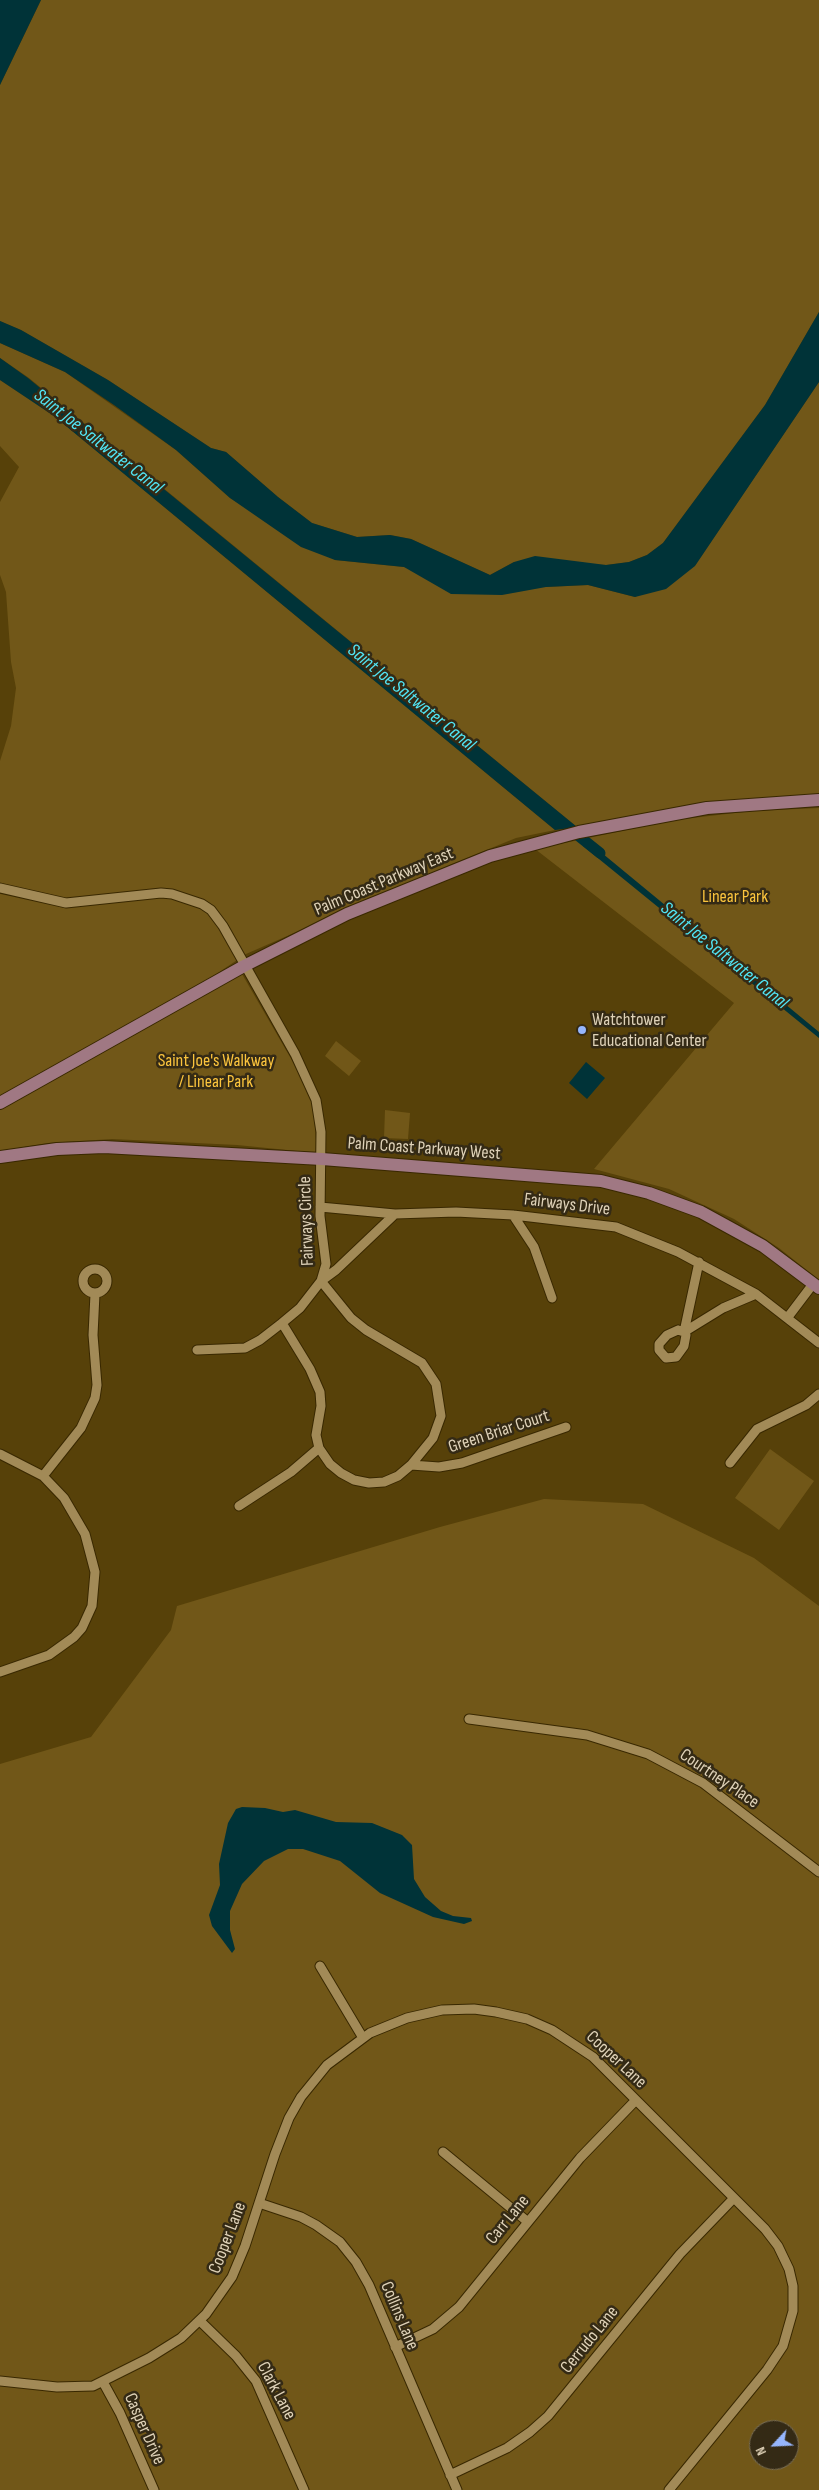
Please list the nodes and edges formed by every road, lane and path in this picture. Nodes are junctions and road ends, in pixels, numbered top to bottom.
1 (819, 800) edge
2 (0, 888) edge
3 (244, 966) junction
4 (0, 1103) edge
5 (0, 1157) edge
6 (322, 1159) junction
7 (320, 1207) junction
8 (395, 1214) junction
9 (513, 1215) junction
10 (699, 1262) junction
11 (321, 1281) junction
12 (816, 1286) edge
13 (95, 1294) dead end
14 (756, 1294) junction
15 (552, 1298) dead end
16 (788, 1317) junction
17 (282, 1324) junction
18 (819, 1342) edge
19 (197, 1350) dead end
20 (819, 1394) edge
21 (566, 1427) dead end
22 (319, 1448) junction
23 (0, 1454) edge
24 (730, 1463) dead end
25 (411, 1465) junction
26 (43, 1476) junction
27 (239, 1506) dead end
28 (0, 1672) edge
29 (469, 1719) dead end
30 (819, 1872) edge
31 (320, 1966) dead end
32 (363, 2038) junction
33 (636, 2100) junction
34 (443, 2152) dead end
35 (734, 2198) junction
36 (258, 2203) junction
37 (528, 2222) junction
38 (200, 2321) junction
39 (395, 2347) junction
40 (0, 2381) edge
41 (103, 2382) junction
42 (450, 2475) junction
43 (154, 2490) edge
44 (304, 2490) edge
45 (456, 2490) edge
46 (669, 2490) edge

1 - 3 main road, Palm Coast Parkway East
2 - 3 street, Fairways Circle
3 - 4 main road, Palm Coast Parkway East
3 - 6 street, Fairways Circle
5 - 6 main road, Palm Coast Parkway West
6 - 7 street, Fairways Circle
6 - 12 main road, Palm Coast Parkway West
7 - 8 street, Fairways Drive
7 - 11 street, Fairways Circle
8 - 9 street, Fairways Drive
8 - 11 street, Fairways Circle
9 - 10 street, Fairways Drive
9 - 15 street
10 - 14 street, Fairways Drive
10 - 14 street
11 - 17 street, Fairways Circle
11 - 25 street, Fairways Circle
12 - 16 street
13 - 26 street
14 - 16 street, Fairways Drive
16 - 18 street, Fairways Drive
17 - 19 street, Fairways Circle
17 - 22 street
20 - 24 street
21 - 25 street, Green Briar Court
22 - 25 street, Fairways Circle
22 - 27 street
23 - 26 street
26 - 28 street
29 - 30 street, Courtney Place
31 - 32 street
32 - 33 street, Cooper Lane
32 - 36 street, Cooper Lane
33 - 35 street, Cooper Lane
33 - 37 street, Carr Lane
34 - 37 street
35 - 42 street, Cerrudo Lane
35 - 46 street, Cooper Lane
36 - 38 street, Cooper Lane
36 - 39 street, Collins Lane
37 - 39 street, Carr Lane
38 - 41 street, Cooper Lane
38 - 44 street, Clark Lane
39 - 42 street, Collins Lane
40 - 41 street, Cooper Lane
41 - 43 street, Casper Drive
42 - 45 street, Collins Lane

